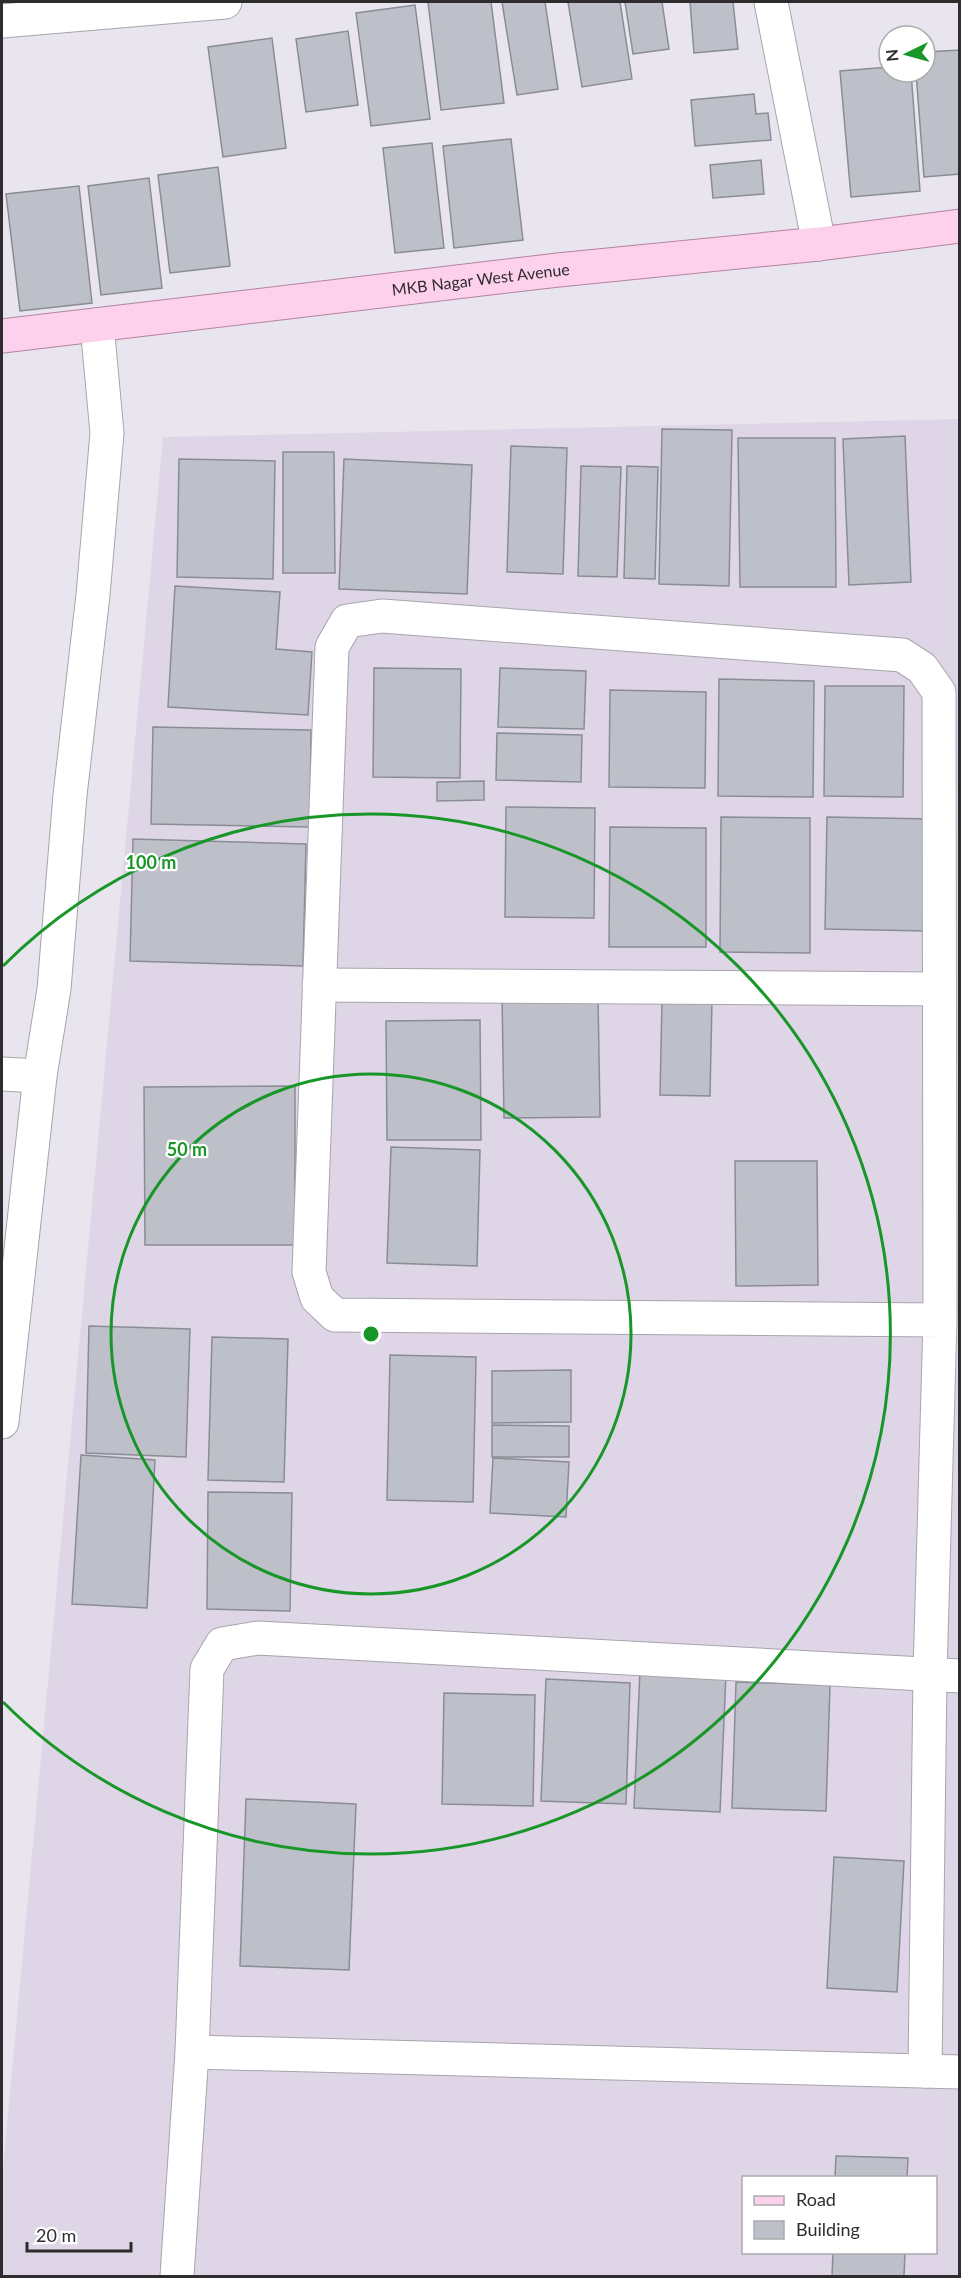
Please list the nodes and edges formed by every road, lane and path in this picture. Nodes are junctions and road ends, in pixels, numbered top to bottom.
1 (225, 2) edge
2 (771, 2) edge
3 (2, 21) edge
4 (960, 226) edge
5 (819, 244) junction
6 (97, 325) junction
7 (2, 336) edge
8 (319, 985) junction
9 (939, 989) junction
10 (2, 1074) edge
11 (40, 1076) junction
12 (940, 1320) junction
13 (2, 1422) edge
14 (945, 1675) edge
15 (192, 2052) junction
16 (924, 2071) junction
17 (960, 2072) edge
18 (177, 2277) edge

1 - 3 street
2 - 5 street
4 - 5 main road, MKB Nagar West Avenue
5 - 6 main road, MKB Nagar West Avenue
6 - 7 main road, MKB Nagar West Avenue
6 - 11 street
8 - 9 street
8 - 9 street
8 - 12 street
9 - 12 street
10 - 11 street
11 - 13 street
12 - 14 street
14 - 15 street
14 - 16 street
15 - 16 street
15 - 18 street
16 - 17 street

